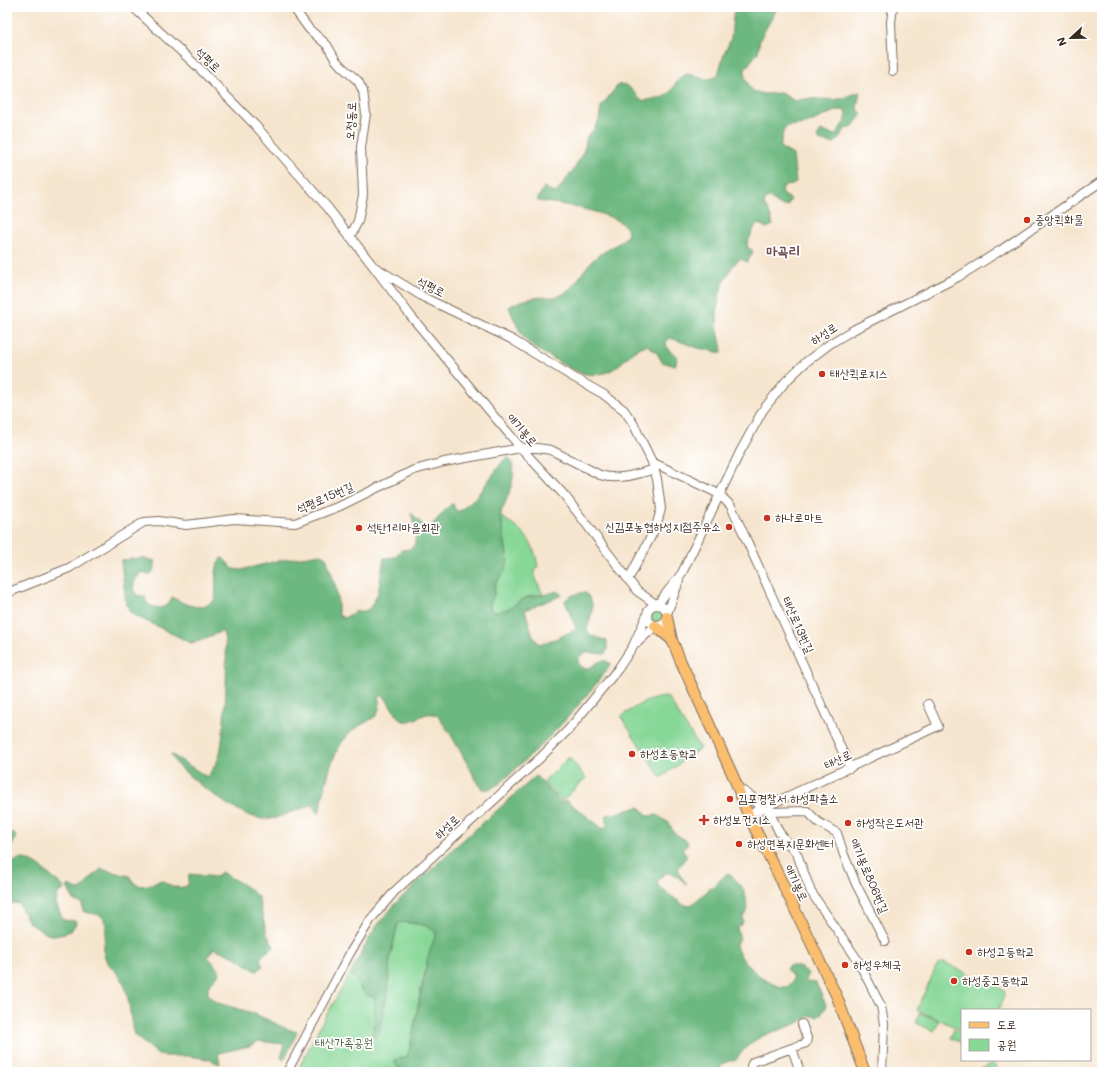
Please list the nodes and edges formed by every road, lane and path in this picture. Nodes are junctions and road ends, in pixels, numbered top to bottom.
1 (133, 7) edge
2 (293, 7) edge
3 (893, 7) edge
4 (893, 71) dead end
5 (1102, 181) edge
6 (350, 237) junction
7 (373, 266) junction
8 (521, 448) junction
9 (653, 466) junction
10 (719, 494) junction
11 (682, 573) junction
12 (628, 580) junction
13 (637, 591) junction
14 (7, 593) edge
15 (657, 605) junction
16 (646, 615) junction
17 (667, 616) junction
18 (655, 626) junction
19 (672, 640) junction
20 (633, 646) junction
21 (928, 704) dead end
22 (850, 768) junction
23 (738, 788) junction
24 (766, 809) junction
25 (807, 811) joint
26 (748, 815) junction
27 (885, 941) dead end
28 (802, 1024) dead end
29 (792, 1048) junction
30 (287, 1072) edge
31 (753, 1072) edge
32 (800, 1072) edge
33 (865, 1072) edge
34 (882, 1072) edge

1 - 6 street, 석평로
2 - 6 street, 오정동로
3 - 4 street
5 - 10 street, 하성로
6 - 7 street, 석평로
7 - 8 street, 애기봉로
7 - 9 street, 석평로
8 - 9 street, 석평로15번길
8 - 12 street, 애기봉로
8 - 14 street, 석평로15번길
9 - 10 street, 태산로13번길
9 - 12 street, 석평로
10 - 11 street, 하성로
10 - 22 street, 태산로13번길
11 - 15 street, 하성로
11 - 17 street
12 - 13 street, 애기봉로
13 - 15 street, 애기봉로
13 - 16 street
15 - 16 street
15 - 17 street
16 - 18 street
16 - 20 street, 하성로
17 - 18 street
17 - 19 main road, 애기봉로
18 - 19 main road
18 - 20 street
19 - 23 main road, 애기봉로
20 - 30 street, 하성로
21 - 22 street, 태산로
22 - 24 street, 태산로
23 - 24 street
23 - 26 main road, 애기봉로
24 - 25 street, 태산로
24 - 26 street, 태산로
24 - 34 street
25 - 27 street, 애기봉로806번길
26 - 33 main road, 애기봉로
28 - 29 street
29 - 31 street
29 - 32 street

